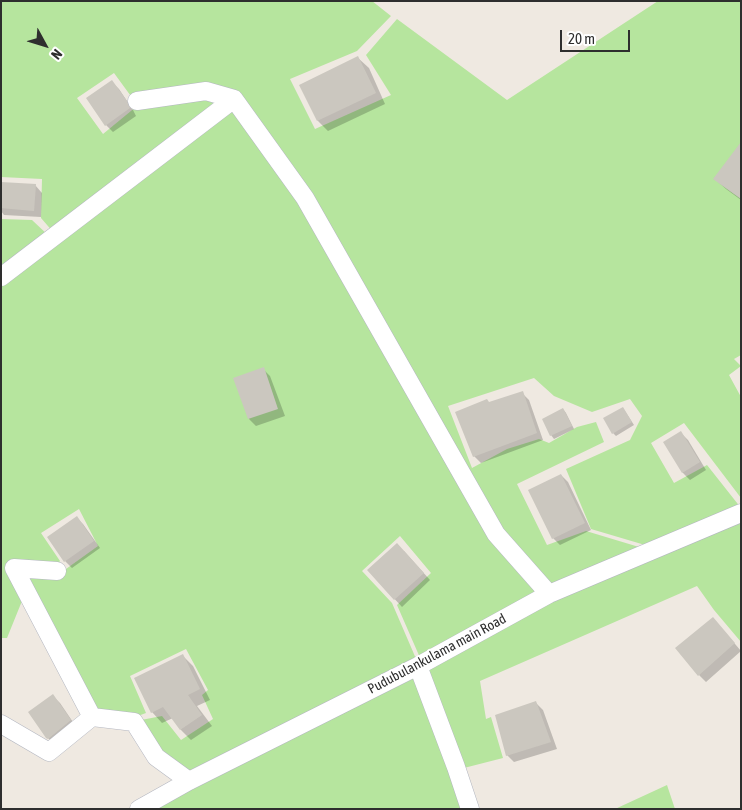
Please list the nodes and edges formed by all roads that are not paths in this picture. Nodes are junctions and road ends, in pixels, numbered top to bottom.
1 (234, 99) junction
2 (137, 101) dead end
3 (1, 277) edge
4 (741, 514) edge
5 (57, 571) dead end
6 (550, 594) junction
7 (418, 666) junction
8 (92, 717) junction
9 (1, 724) edge
10 (189, 782) junction
11 (139, 809) edge
12 (470, 809) edge

1 - 2 street
1 - 3 street
1 - 6 street
4 - 6 street, Pudubulankulama main Road
5 - 8 street
6 - 7 street, Pudubulankulama main Road
7 - 10 street, Pudubulankulama main Road
7 - 12 street
8 - 9 street
8 - 10 street
10 - 11 street, Pudubulankulama main Road

